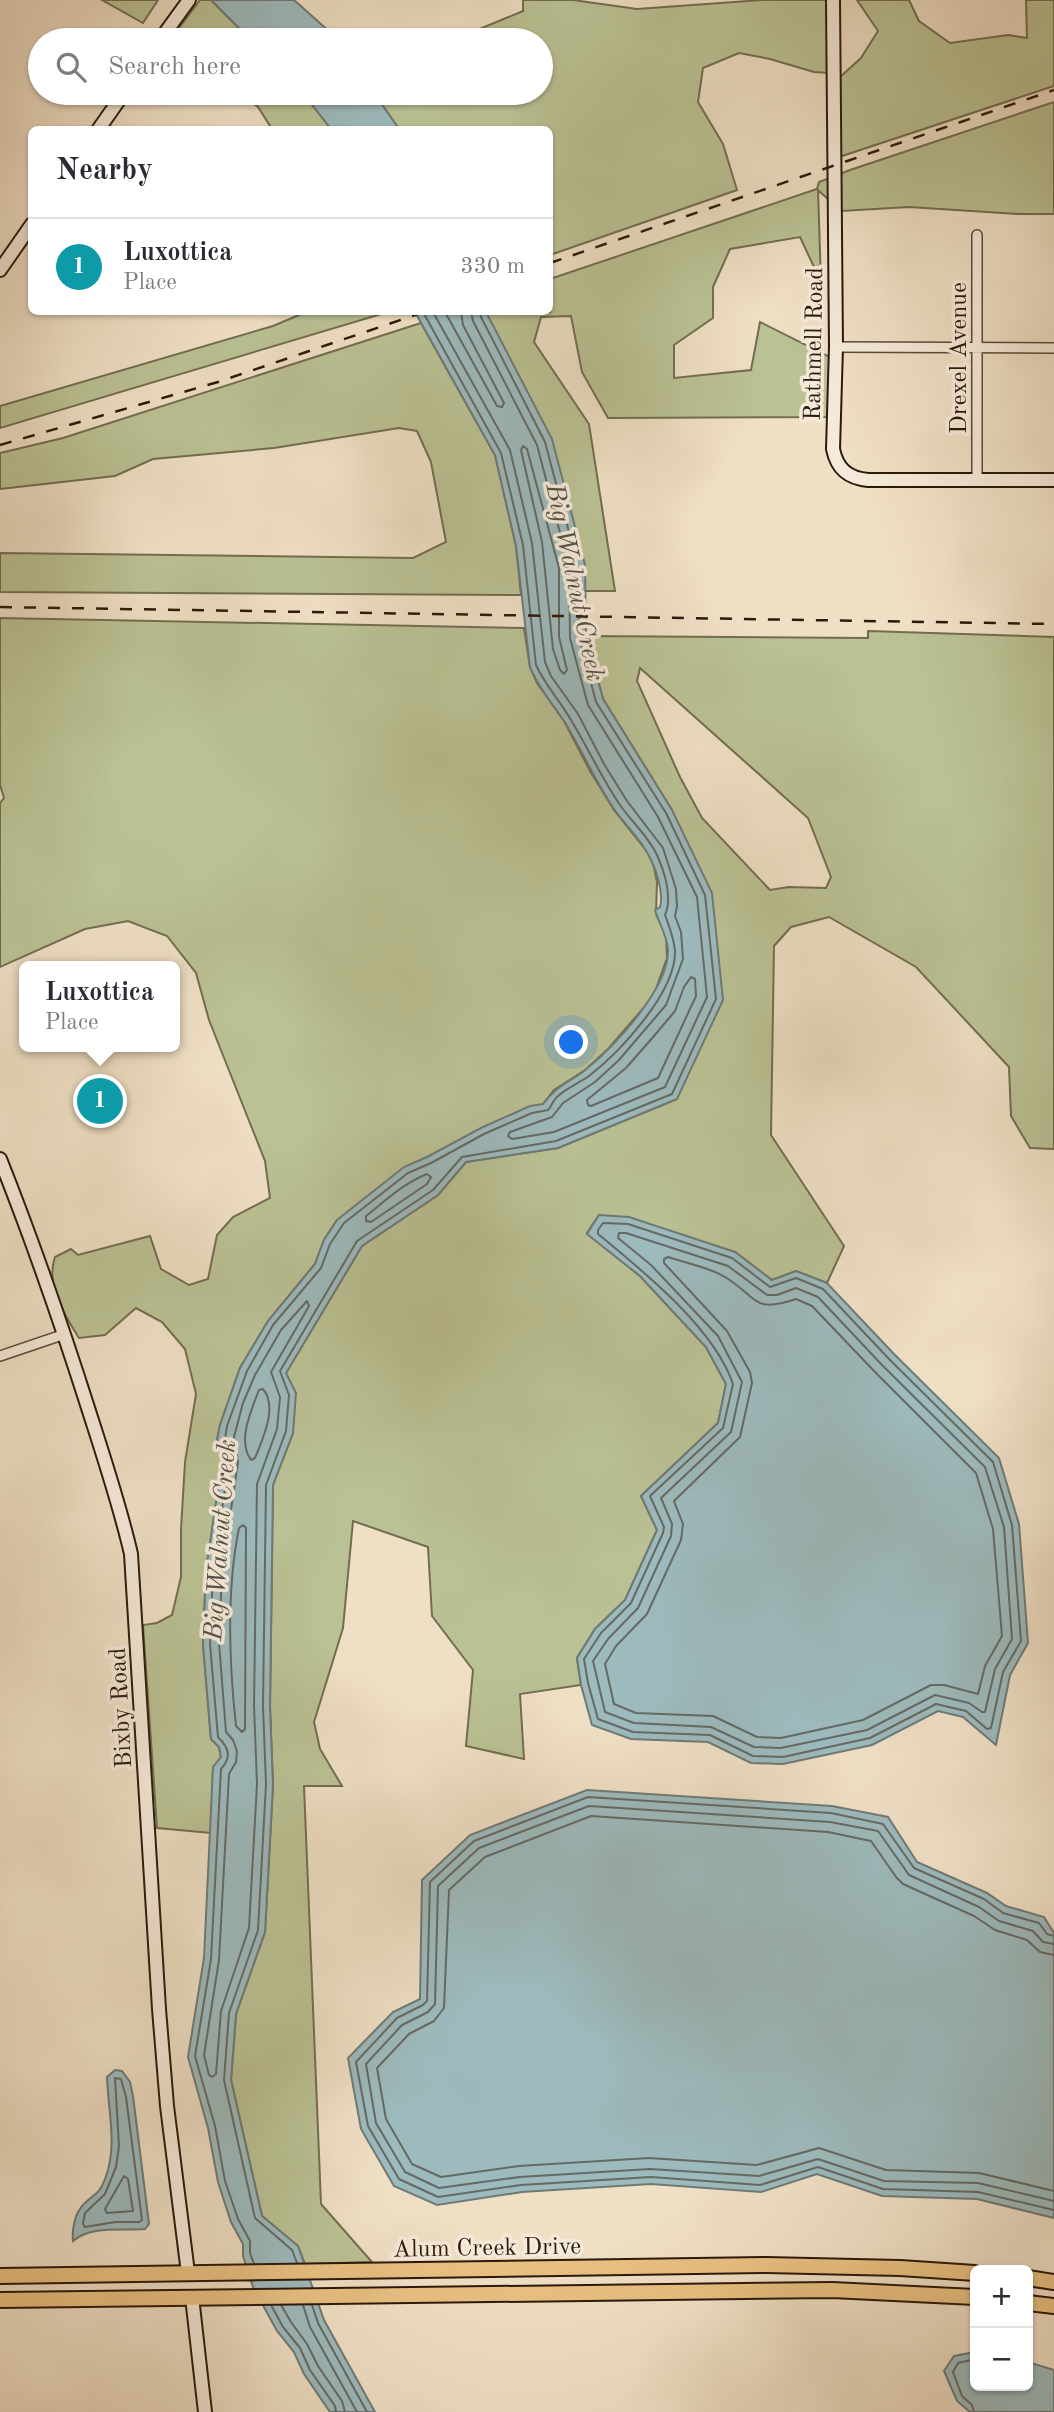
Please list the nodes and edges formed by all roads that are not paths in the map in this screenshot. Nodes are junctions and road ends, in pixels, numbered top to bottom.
1 (188, 0) edge
2 (834, 0) edge
3 (168, 28) edge
4 (116, 105) edge
5 (101, 126) edge
6 (28, 231) edge
7 (977, 235) dead end
8 (0, 270) edge
9 (836, 347) junction
10 (977, 348) junction
11 (1054, 348) edge
12 (1054, 480) edge
13 (977, 481) junction
14 (0, 1159) edge
15 (65, 1334) junction
16 (0, 1356) edge
17 (188, 2273) junction
18 (970, 2273) edge
19 (0, 2276) edge
20 (1033, 2279) edge
21 (1054, 2282) edge
22 (192, 2297) junction
23 (970, 2297) edge
24 (0, 2300) edge
25 (1033, 2304) edge
26 (1054, 2306) edge
27 (205, 2412) edge

1 - 3 street
2 - 9 street, Rathmell Road
4 - 5 street
6 - 8 street
7 - 10 street, Drexel Avenue
9 - 10 street
9 - 13 street, Rathmell Road
10 - 11 street
10 - 13 street, Drexel Avenue
12 - 13 street, Rathmell Road
14 - 15 street, Bixby Road
15 - 16 street
15 - 17 street, Bixby Road
17 - 18 main road, Alum Creek Drive
17 - 19 main road, Alum Creek Drive
20 - 21 main road
22 - 23 main road, Alum Creek Drive
22 - 24 main road, Alum Creek Drive
22 - 27 street
25 - 26 main road

